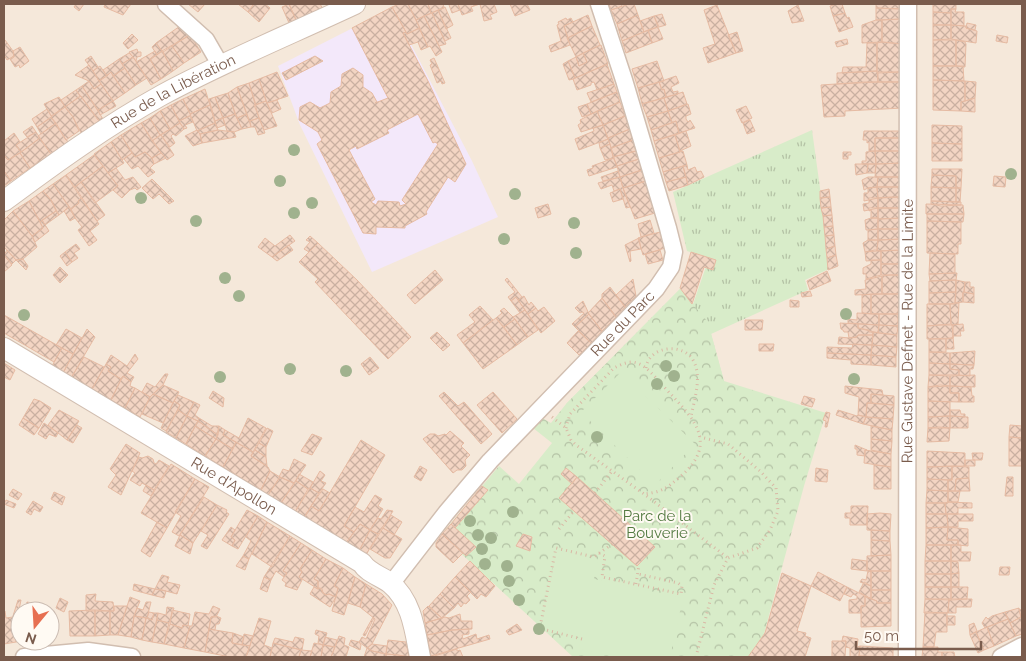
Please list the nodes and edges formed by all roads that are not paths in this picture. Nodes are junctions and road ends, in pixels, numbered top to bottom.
1 (166, 4) edge
2 (355, 4) edge
3 (599, 4) edge
4 (908, 4) edge
5 (221, 66) junction
6 (4, 201) edge
7 (4, 348) edge
8 (391, 584) junction
9 (1022, 646) edge
10 (24, 657) edge
11 (132, 657) edge
12 (420, 657) edge
13 (907, 657) edge
14 (1001, 657) edge

1 - 5 street
2 - 5 street, Rue de la Libération
3 - 8 street, Rue du Parc
4 - 13 street, Rue Gustave Defnet - Rue de la Limite
5 - 6 street, Rue de la Libération
7 - 8 street, Rue d'Apollon
8 - 12 street, Rue d'Apollon
9 - 14 street
10 - 11 street

